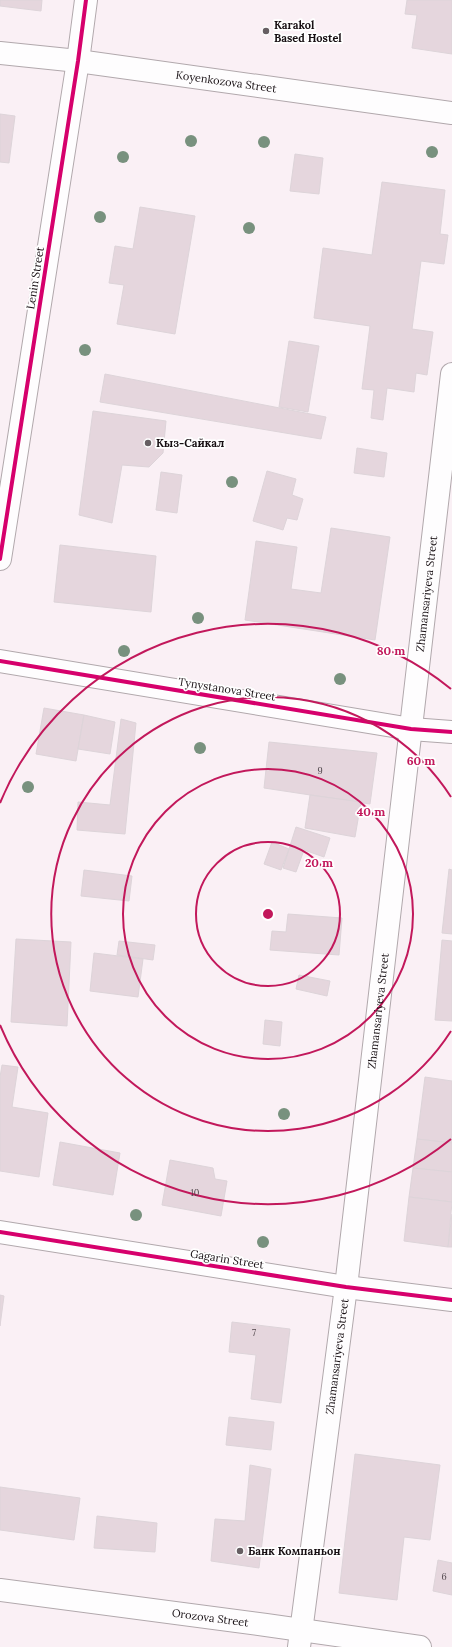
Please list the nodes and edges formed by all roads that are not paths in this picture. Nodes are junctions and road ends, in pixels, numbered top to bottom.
1 (86, 0) edge
2 (0, 53) edge
3 (78, 61) junction
4 (452, 113) edge
5 (452, 374) edge
6 (0, 559) edge
7 (0, 661) edge
8 (411, 729) junction
9 (452, 732) edge
10 (0, 1232) edge
11 (346, 1287) junction
12 (452, 1300) edge
13 (0, 1590) edge
14 (300, 1638) edge
15 (420, 1647) edge

1 - 3 street, Lenin Street
2 - 3 street, Koyenkozova Street
3 - 4 street, Koyenkozova Street
3 - 6 street, Lenin Street
5 - 8 street, Zhamansariyeva Street
7 - 8 street, Tynystanova Street
8 - 9 street, Tynystanova Street
8 - 11 street, Zhamansariyeva Street
10 - 11 street, Gagarin Street
11 - 12 street, Gagarin Street
11 - 14 street, Zhamansariyeva Street
13 - 14 street, Orozova Street
14 - 15 street, Orozova Street

